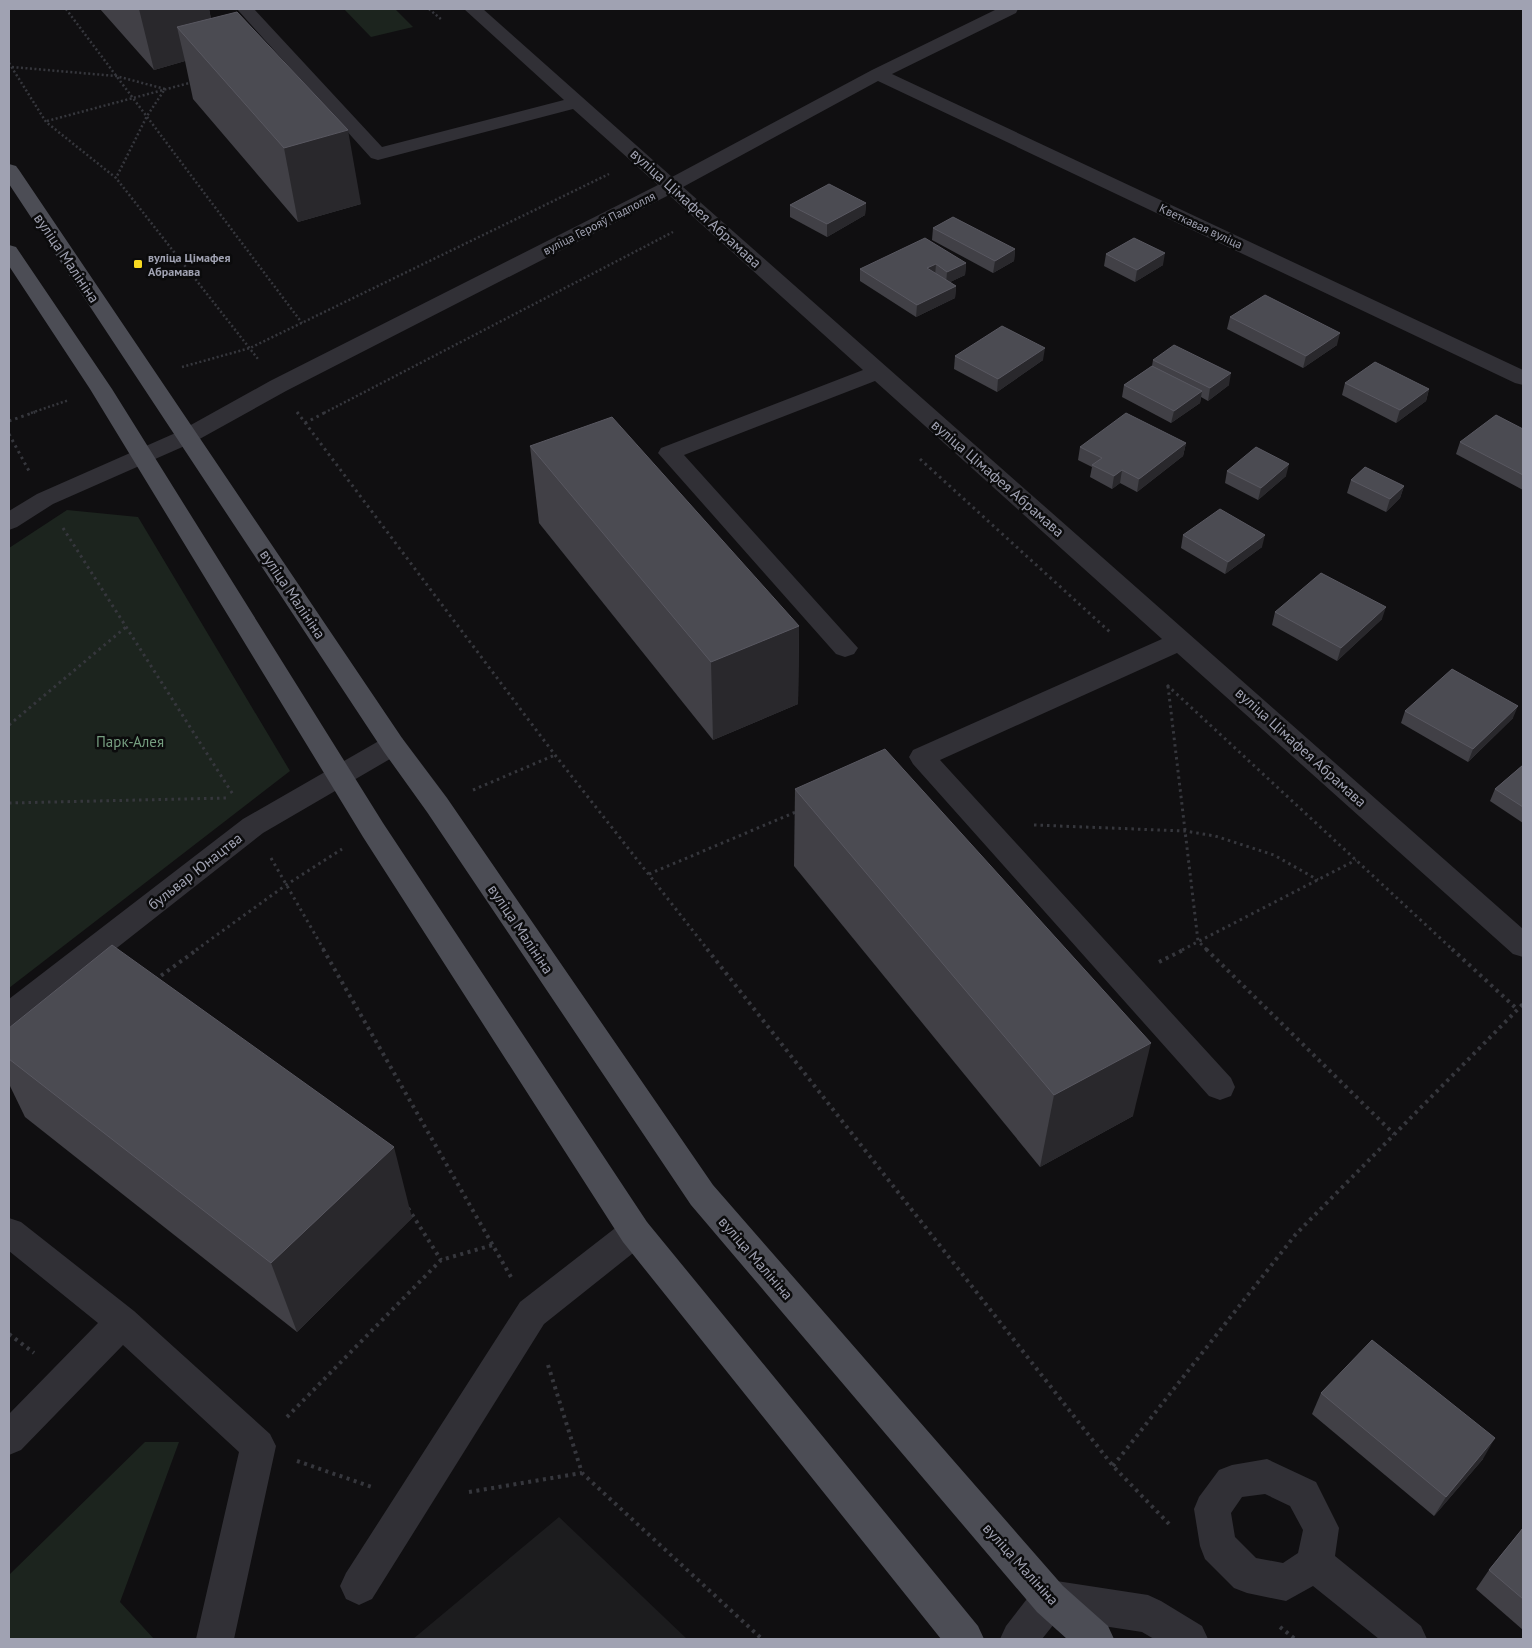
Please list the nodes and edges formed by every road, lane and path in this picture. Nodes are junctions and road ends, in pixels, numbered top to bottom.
1 (66, 9) edge
2 (245, 9) edge
3 (429, 9) edge
4 (473, 9) edge
5 (1010, 9) edge
6 (443, 22) dead end
7 (9, 63) edge
8 (12, 67) junction
9 (878, 74) junction
10 (116, 76) junction
11 (194, 82) edge
12 (165, 89) junction
13 (133, 98) junction
14 (578, 102) junction
15 (147, 116) junction
16 (46, 122) junction
17 (641, 158) junction
18 (602, 168) dead end
19 (9, 170) edge
20 (608, 175) junction
21 (116, 178) junction
22 (671, 186) junction
23 (639, 203) junction
24 (9, 251) edge
25 (302, 323) junction
26 (250, 348) junction
27 (878, 372) junction
28 (146, 377) junction
29 (1523, 378) edge
30 (278, 386) junction
31 (101, 389) junction
32 (9, 421) edge
33 (305, 423) junction
34 (9, 434) edge
35 (188, 436) junction
36 (914, 454) dead end
37 (142, 458) junction
38 (45, 499) junction
39 (9, 522) edge
40 (126, 627) junction
41 (1181, 640) junction
42 (846, 648) dead end
43 (1140, 660) junction
44 (1168, 686) junction
45 (9, 725) edge
46 (393, 745) junction
47 (555, 756) junction
48 (340, 776) junction
49 (9, 803) edge
50 (437, 805) junction
51 (804, 808) dead end
52 (982, 823) junction
53 (253, 826) junction
54 (373, 830) junction
55 (1185, 831) junction
56 (1356, 860) junction
57 (649, 874) junction
58 (1318, 880) junction
59 (286, 885) junction
60 (1198, 941) junction
61 (1523, 946) edge
62 (1124, 980) junction
63 (151, 983) edge
64 (1523, 1004) edge
65 (1517, 1009) junction
66 (9, 1015) edge
67 (1220, 1087) dead end
68 (1394, 1134) junction
69 (406, 1205) dead end
70 (9, 1232) edge
71 (635, 1232) junction
72 (493, 1245) junction
73 (441, 1260) junction
74 (532, 1313) junction
75 (122, 1322) junction
76 (9, 1438) edge
77 (258, 1446) junction
78 (1113, 1466) junction
79 (1173, 1528) dead end
80 (1315, 1564) dead end
81 (359, 1586) dead end
82 (1050, 1599) junction
83 (1280, 1626) dead end
84 (215, 1639) edge
85 (762, 1639) edge
86 (965, 1639) edge
87 (1019, 1639) edge
88 (1095, 1639) edge
89 (1190, 1639) edge
90 (1295, 1639) edge
91 (1408, 1639) edge

1 - 10 path
2 - 14 street
3 - 6 path
4 - 14 street, вуліца Цімафея Абрамава
5 - 9 street, вуліца Герояў Падполля
7 - 8 path
8 - 10 path
8 - 16 path
9 - 22 street, вуліца Герояў Падполля
9 - 29 street, Кветкавая вуліца
10 - 12 path
10 - 13 path
11 - 12 path
12 - 13 path
12 - 15 path
13 - 15 path
13 - 16 path
14 - 17 street, вуліца Цімафея Абрамава
15 - 21 path
15 - 25 path
16 - 21 path
17 - 20 path
17 - 22 street, вуліца Цімафея Абрамава
18 - 20 path
19 - 28 main road, вуліца Малініна
20 - 23 path
20 - 25 path
21 - 26 path
22 - 23 street, вуліца Герояў Падполля
22 - 27 street, вуліца Цімафея Абрамава
23 - 30 street, вуліца Герояў Падполля
23 - 33 path
24 - 31 main road
25 - 26 path
26 - 28 path
26 - 30 path
27 - 41 street, вуліца Цімафея Абрамава
27 - 42 street
28 - 35 main road, вуліца Малініна
30 - 33 path
30 - 35 street, вуліца Герояў Падполля
31 - 32 path
31 - 37 main road
33 - 47 path
34 - 38 path
35 - 37 street, вуліца Герояў Падполля
35 - 46 main road, вуліца Малініна
36 - 43 path
37 - 38 street
37 - 48 main road
38 - 39 street
38 - 40 path
40 - 45 path
40 - 49 path
41 - 43 street
41 - 61 street, вуліца Цімафея Абрамава
43 - 44 path
43 - 52 street
44 - 55 path
44 - 56 path
46 - 48 street, бульвар Юнацтва
46 - 50 main road, вуліца Малініна
47 - 50 path
47 - 57 path
48 - 53 street, бульвар Юнацтва
48 - 54 main road
50 - 82 main road, вуліца Малініна
51 - 57 path
52 - 55 path
52 - 62 street
53 - 59 path
53 - 66 street, бульвар Юнацтва
54 - 59 path
54 - 71 main road
55 - 58 path
55 - 60 path
56 - 58 path
56 - 65 path
57 - 78 path
58 - 60 path
59 - 63 path
59 - 72 path
60 - 62 path
60 - 68 path
62 - 67 street
64 - 65 path
65 - 68 path
68 - 78 path
69 - 73 path
70 - 75 street
71 - 74 street
71 - 86 main road
72 - 73 path
72 - 74 path
73 - 77 path
74 - 81 street
74 - 85 path
75 - 76 street
75 - 77 street
77 - 84 street
78 - 79 path
80 - 91 street
82 - 87 street
82 - 88 main road, вуліца Малініна
82 - 89 street
83 - 90 path

